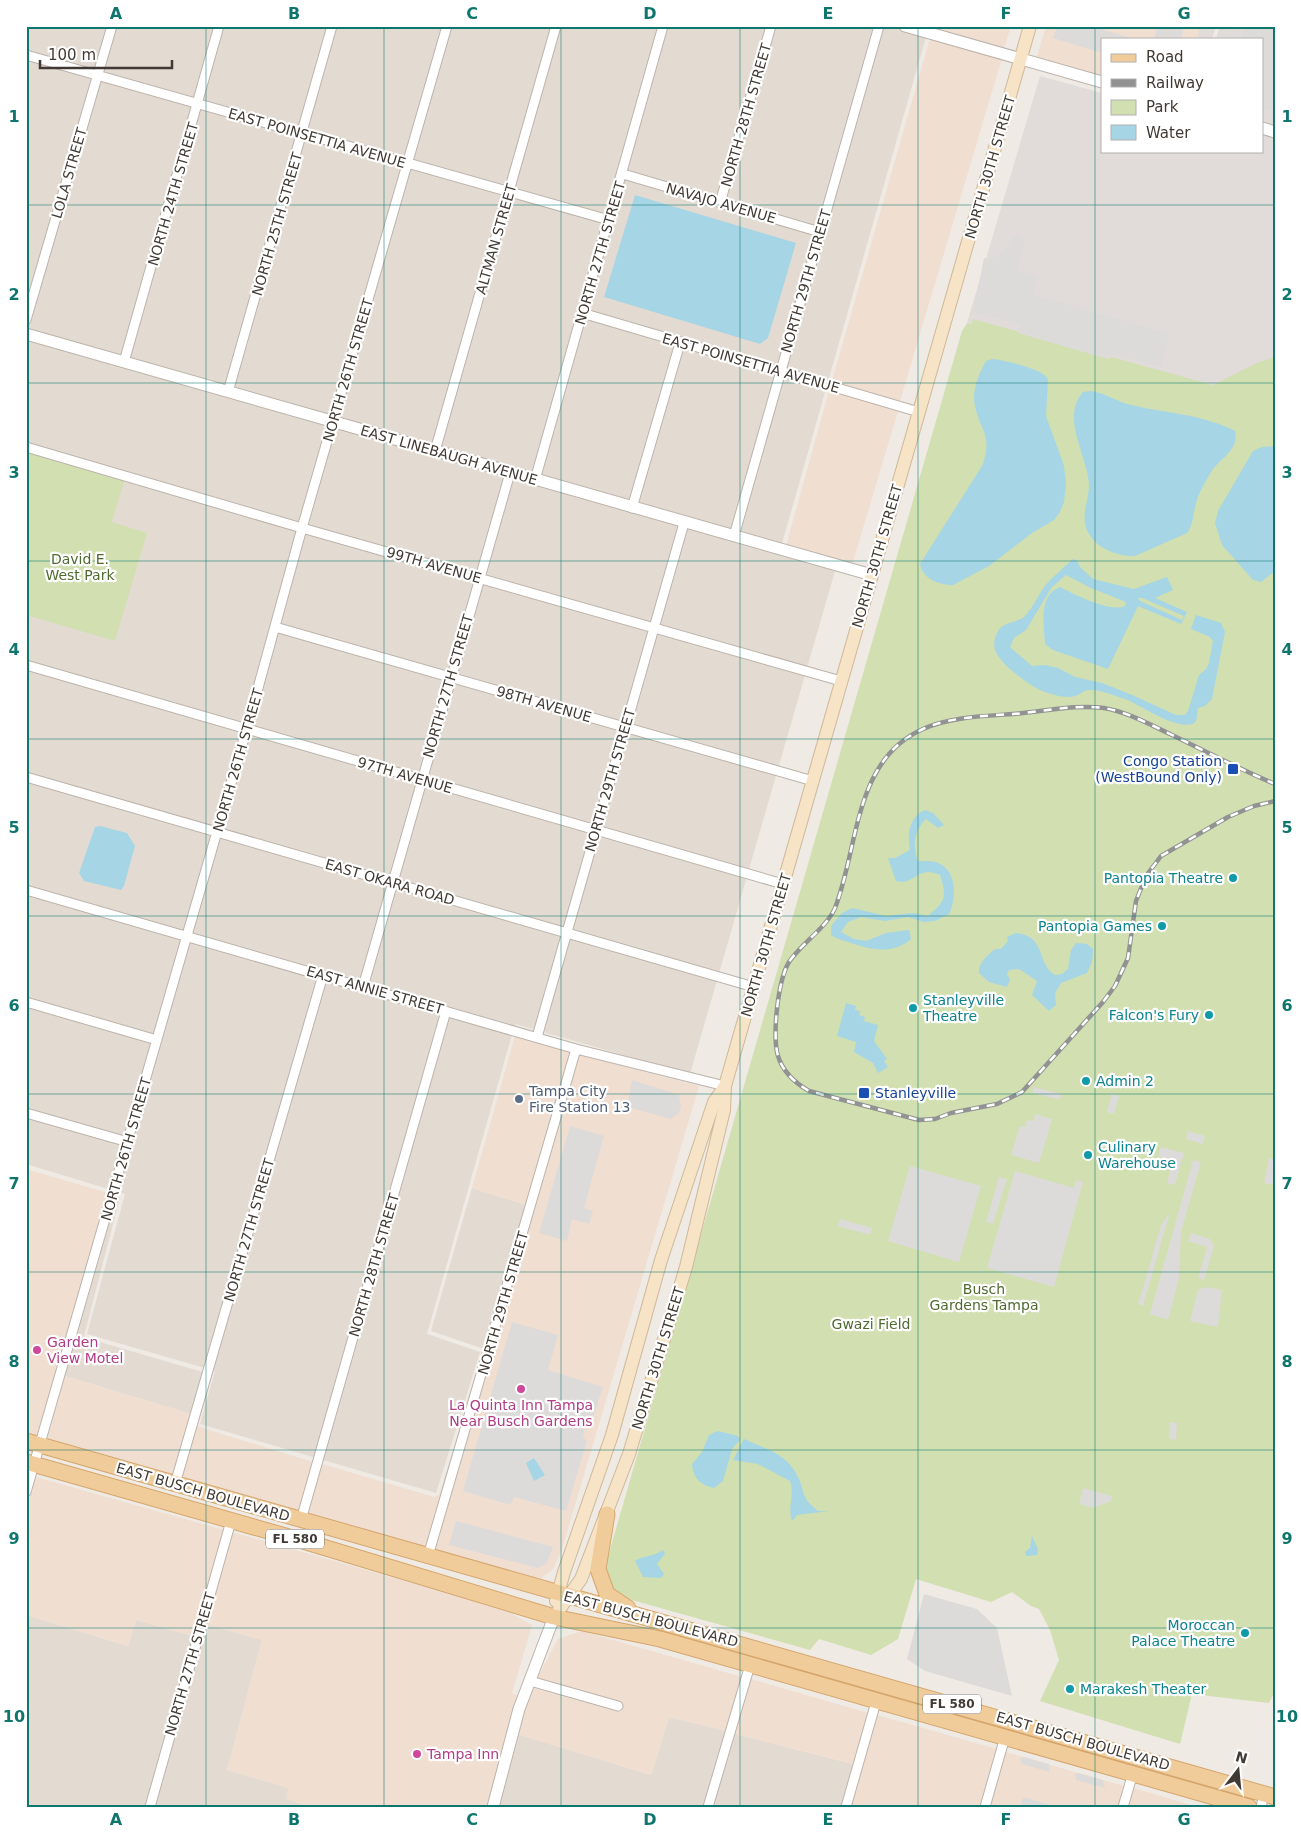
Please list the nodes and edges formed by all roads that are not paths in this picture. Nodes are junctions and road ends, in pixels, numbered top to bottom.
1 (112, 26) edge
2 (219, 26) edge
3 (332, 26) edge
4 (447, 26) edge
5 (556, 26) edge
6 (664, 26) edge
7 (771, 26) edge
8 (879, 26) edge
9 (905, 26) edge
10 (1030, 26) edge
11 (26, 55) edge
12 (1021, 58) junction
13 (98, 76) junction
14 (1101, 82) edge
15 (199, 104) junction
16 (303, 134) junction
17 (408, 164) junction
18 (623, 174) junction
19 (509, 193) junction
20 (720, 203) junction
21 (609, 220) junction
22 (820, 232) junction
23 (582, 312) junction
24 (26, 320) edge
25 (26, 334) edge
26 (680, 343) junction
27 (124, 362) junction
28 (780, 371) junction
29 (228, 392) junction
30 (919, 412) junction
31 (333, 422) junction
32 (26, 446) edge
33 (435, 452) junction
34 (510, 473) junction
35 (535, 480) junction
36 (632, 508) junction
37 (684, 523) junction
38 (302, 528) junction
39 (734, 536) junction
40 (872, 575) junction
41 (479, 577) junction
42 (276, 626) junction
43 (654, 628) junction
44 (26, 665) edge
45 (451, 677) junction
46 (841, 681) junction
47 (247, 728) junction
48 (625, 728) junction
49 (26, 777) edge
50 (422, 780) junction
51 (813, 781) junction
52 (596, 830) junction
53 (217, 832) junction
54 (392, 883) junction
55 (783, 884) junction
56 (26, 890) edge
57 (567, 934) junction
58 (187, 936) junction
59 (323, 975) junction
60 (363, 987) junction
61 (754, 987) junction
62 (26, 1002) edge
63 (446, 1011) junction
64 (537, 1036) junction
65 (157, 1040) junction
66 (576, 1049) junction
67 (725, 1086) junction
68 (26, 1113) edge
69 (128, 1142) junction
70 (33, 1443) edge
71 (30, 1463) edge
72 (175, 1484) junction
73 (26, 1492) edge
74 (607, 1514) junction
75 (301, 1520) junction
76 (231, 1521) junction
77 (428, 1556) junction
78 (564, 1594) junction
79 (640, 1615) junction
80 (554, 1617) junction
81 (750, 1665) junction
82 (849, 1674) junction
83 (530, 1681) junction
84 (876, 1702) junction
85 (618, 1706) dead end
86 (1005, 1737) junction
87 (1098, 1745) junction
88 (1132, 1774) junction
89 (1267, 1799) edge
90 (150, 1807) edge
91 (493, 1807) edge
92 (708, 1807) edge
93 (846, 1807) edge
94 (985, 1807) edge
95 (1123, 1807) edge
96 (1249, 1807) edge

1 - 13 street, LOLA STREET
2 - 15 street, NORTH 24TH STREET
3 - 16 street, NORTH 25TH STREET
4 - 17 street, NORTH 26TH STREET
5 - 19 street, ALTMAN STREET
6 - 18 street, NORTH 27TH STREET
7 - 20 street, NORTH 28TH STREET
8 - 22 street, NORTH 29TH STREET
9 - 12 street
10 - 12 main road, NORTH 30TH STREET
11 - 13 street, EAST POINSETTIA AVENUE
12 - 14 street
12 - 30 main road, NORTH 30TH STREET
13 - 15 street, EAST POINSETTIA AVENUE
13 - 24 street, LOLA STREET
15 - 16 street, EAST POINSETTIA AVENUE
15 - 27 street, NORTH 24TH STREET
16 - 17 street, EAST POINSETTIA AVENUE
16 - 29 street, NORTH 25TH STREET
17 - 19 street, EAST POINSETTIA AVENUE
17 - 31 street, NORTH 26TH STREET
18 - 20 street, NAVAJO AVENUE
18 - 21 street, NORTH 27TH STREET
19 - 21 street, EAST POINSETTIA AVENUE
19 - 33 street, ALTMAN STREET
20 - 22 street, NAVAJO AVENUE
21 - 23 street, NORTH 27TH STREET
22 - 28 street, NORTH 29TH STREET
23 - 26 street, EAST POINSETTIA AVENUE
23 - 35 street, NORTH 27TH STREET
25 - 27 street, EAST LINEBAUGH AVENUE
26 - 28 street, EAST POINSETTIA AVENUE
26 - 36 street
27 - 29 street, EAST LINEBAUGH AVENUE
28 - 30 street, EAST POINSETTIA AVENUE
28 - 39 street, NORTH 29TH STREET
29 - 31 street, EAST LINEBAUGH AVENUE
30 - 40 main road, NORTH 30TH STREET
31 - 33 street, EAST LINEBAUGH AVENUE
31 - 38 street, NORTH 26TH STREET
32 - 38 street, 99TH AVENUE
33 - 34 street, EAST LINEBAUGH AVENUE
34 - 35 street, EAST LINEBAUGH AVENUE
34 - 41 street, NORTH 27TH STREET
35 - 36 street, EAST LINEBAUGH AVENUE
36 - 37 street, EAST LINEBAUGH AVENUE
37 - 39 street, EAST LINEBAUGH AVENUE
37 - 43 street, NORTH 29TH STREET
38 - 41 street, 99TH AVENUE
38 - 42 street, NORTH 26TH STREET
39 - 40 street, EAST LINEBAUGH AVENUE
40 - 46 main road, NORTH 30TH STREET
41 - 43 street, 99TH AVENUE
41 - 45 street, NORTH 27TH STREET
42 - 45 street, 98TH AVENUE
42 - 47 street, NORTH 26TH STREET
43 - 46 street, 99TH AVENUE
43 - 48 street, NORTH 29TH STREET
44 - 47 street, 97TH AVENUE
45 - 48 street, 98TH AVENUE
45 - 50 street, NORTH 27TH STREET
46 - 51 main road, NORTH 30TH STREET
47 - 50 street, 97TH AVENUE
47 - 53 street, NORTH 26TH STREET
48 - 51 street, 98TH AVENUE
48 - 52 street, NORTH 29TH STREET
49 - 53 street, EAST OKARA ROAD
50 - 52 street, 97TH AVENUE
50 - 54 street, NORTH 27TH STREET
51 - 55 main road, NORTH 30TH STREET
52 - 55 street, 97TH AVENUE
52 - 57 street, NORTH 29TH STREET
53 - 54 street, EAST OKARA ROAD
53 - 58 street, NORTH 26TH STREET
54 - 57 street, EAST OKARA ROAD
54 - 60 street, NORTH 27TH STREET
55 - 61 main road, NORTH 30TH STREET
56 - 58 street, EAST ANNIE STREET
57 - 61 street, EAST OKARA ROAD
57 - 64 street, NORTH 29TH STREET
58 - 59 street, EAST ANNIE STREET
58 - 65 street, NORTH 26TH STREET
59 - 60 street, EAST ANNIE STREET
59 - 72 street, NORTH 27TH STREET
60 - 63 street, EAST ANNIE STREET
61 - 67 main road, NORTH 30TH STREET
62 - 65 street
63 - 64 street, EAST ANNIE STREET
63 - 75 street, NORTH 28TH STREET
64 - 66 street, EAST ANNIE STREET
65 - 69 street, NORTH 26TH STREET
66 - 67 street, EAST ANNIE STREET
66 - 77 street, NORTH 29TH STREET
67 - 74 main road, NORTH 30TH STREET
67 - 78 main road, NORTH 30TH STREET
68 - 69 street
69 - 70 street, NORTH 26TH STREET
70 - 71 street, NORTH 26TH STREET
70 - 72 main road, EAST BUSCH BOULEVARD / FL 580
71 - 73 street, NORTH 26TH STREET
71 - 76 main road, EAST BUSCH BOULEVARD / FL 580
72 - 75 main road, EAST BUSCH BOULEVARD / FL 580
74 - 78 main road, NORTH 30TH STREET
74 - 79 main road
75 - 76 main road
75 - 77 main road, EAST BUSCH BOULEVARD / FL 580
76 - 80 main road, EAST BUSCH BOULEVARD / FL 580
76 - 90 street, NORTH 27TH STREET
77 - 78 main road, EAST BUSCH BOULEVARD / FL 580
78 - 79 main road, EAST BUSCH BOULEVARD / FL 580
78 - 80 main road, NORTH 30TH STREET
79 - 82 main road, EAST BUSCH BOULEVARD / FL 580
80 - 81 main road, EAST BUSCH BOULEVARD / FL 580
80 - 83 street, NORTH 30TH STREET
81 - 82 main road
81 - 84 main road, EAST BUSCH BOULEVARD / FL 580
81 - 92 street
82 - 87 main road, EAST BUSCH BOULEVARD / FL 580
83 - 85 street
83 - 91 street, NORTH 30TH STREET
84 - 86 main road, EAST BUSCH BOULEVARD / FL 580
84 - 93 street
86 - 87 main road
86 - 88 main road, EAST BUSCH BOULEVARD / FL 580
86 - 94 street
87 - 89 main road, EAST BUSCH BOULEVARD / FL 580
88 - 95 street
88 - 96 main road, EAST BUSCH BOULEVARD / FL 580

